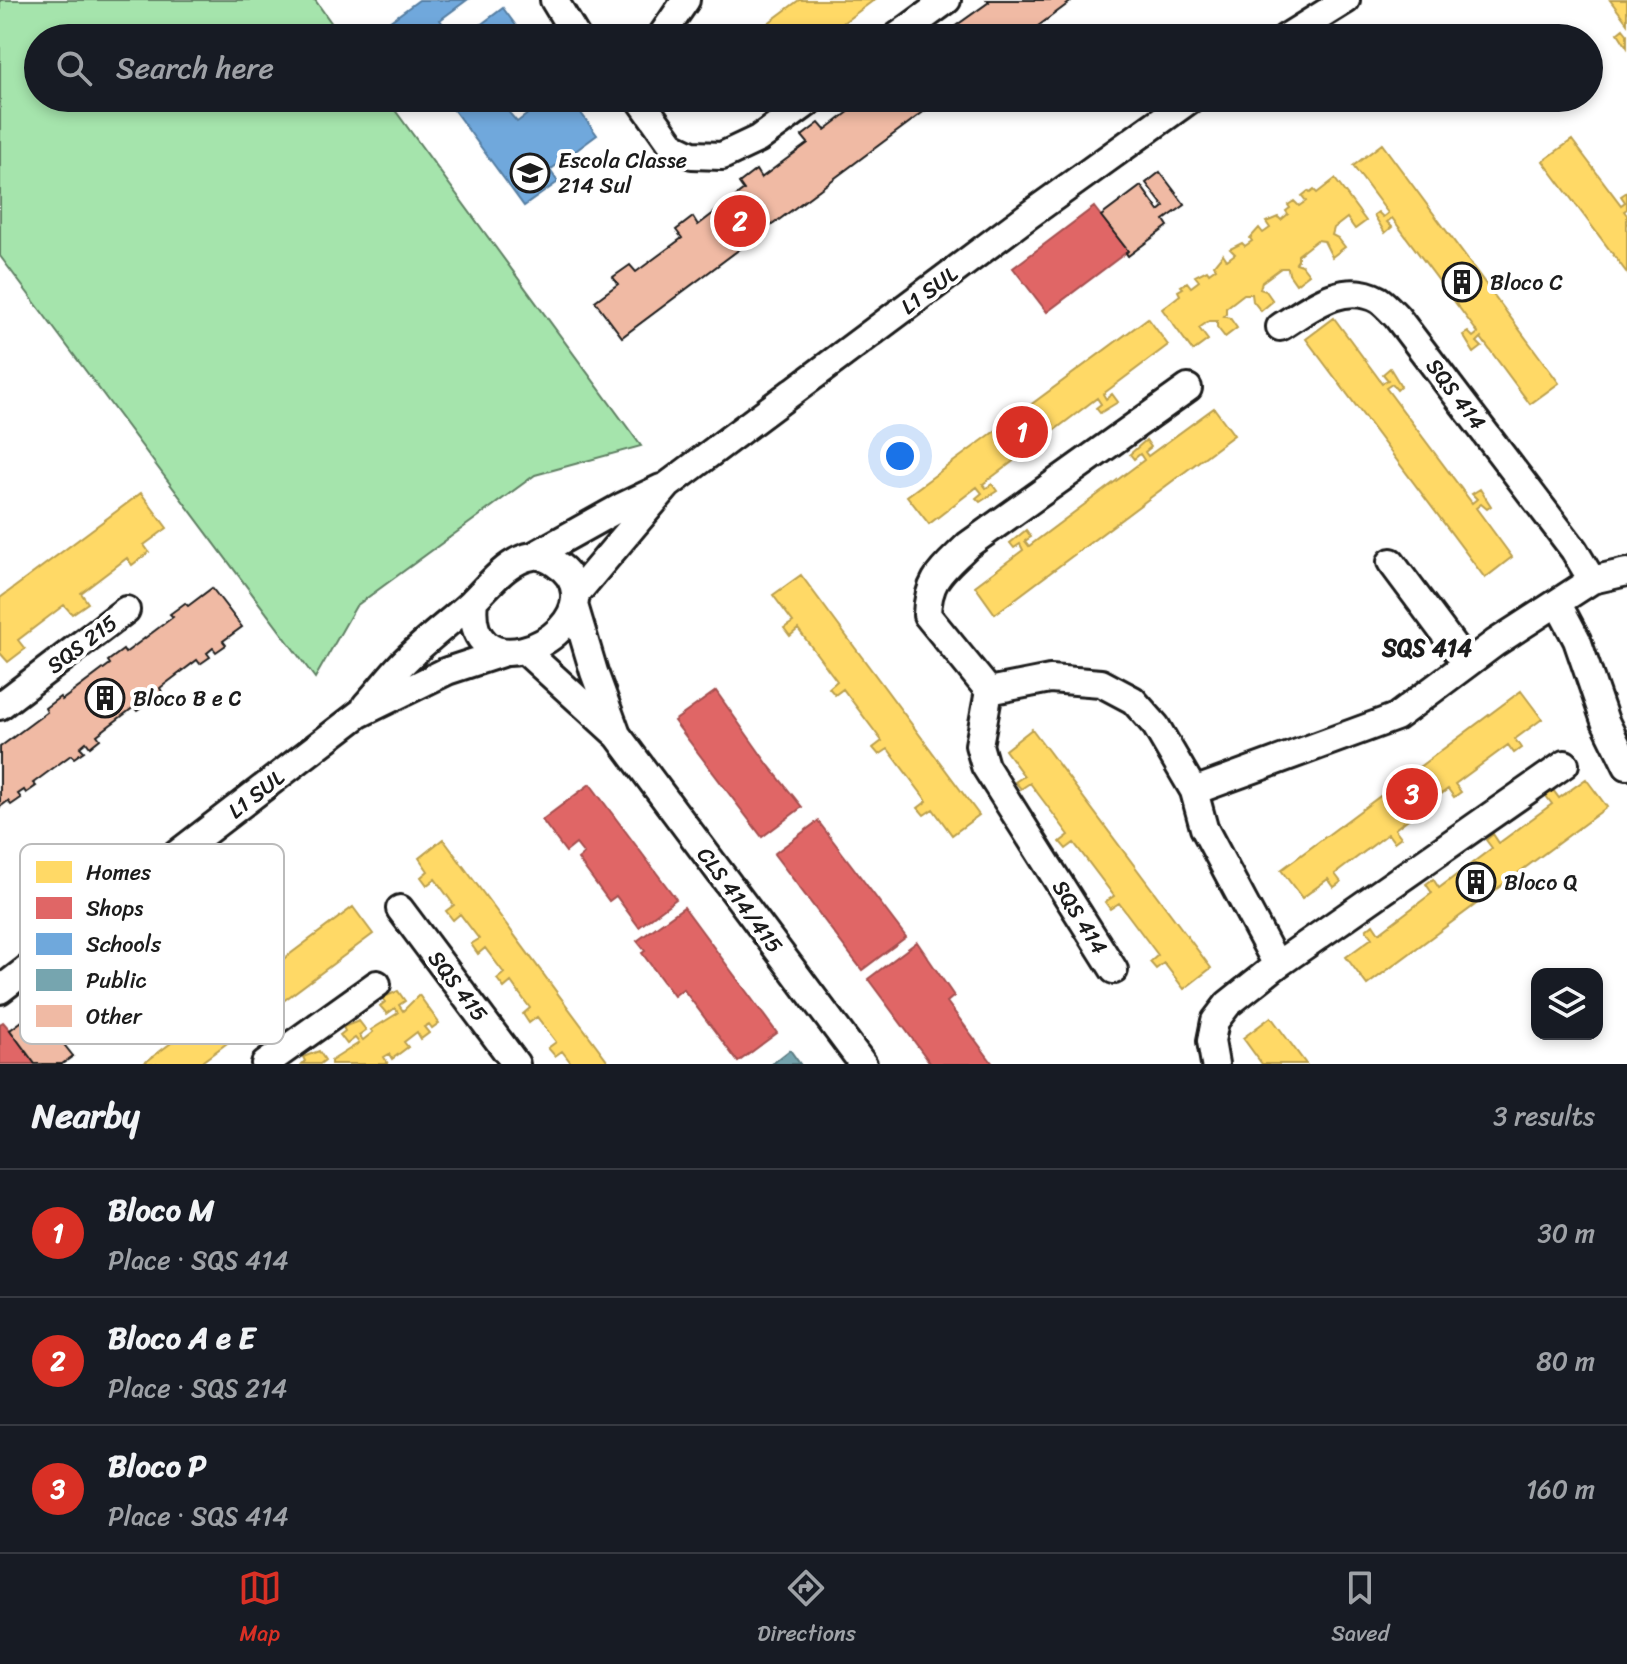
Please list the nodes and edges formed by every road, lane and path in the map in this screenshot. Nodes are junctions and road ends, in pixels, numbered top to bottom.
1 (554, 0) edge
2 (686, 0) edge
3 (947, 0) edge
4 (1346, 0) edge
5 (1311, 12) edge
6 (569, 24) edge
7 (670, 24) edge
8 (914, 24) edge
9 (649, 112) edge
10 (795, 112) edge
11 (1172, 112) edge
12 (1280, 327) dead end
13 (1188, 388) dead end
14 (668, 485) junction
15 (533, 556) junction
16 (1391, 562) dead end
17 (1627, 572) edge
18 (1592, 580) junction
19 (474, 600) junction
20 (575, 600) junction
21 (1558, 604) junction
22 (126, 610) dead end
23 (514, 651) junction
24 (1467, 664) junction
25 (989, 691) junction
26 (0, 706) edge
27 (359, 714) junction
28 (618, 736) junction
29 (1565, 764) dead end
30 (1627, 766) edge
31 (1194, 791) junction
32 (190, 844) edge
33 (400, 909) dead end
34 (1277, 965) junction
35 (1114, 970) dead end
36 (20, 975) edge
37 (377, 984) dead end
38 (0, 990) edge
39 (265, 1064) edge
40 (516, 1064) edge
41 (863, 1064) edge
42 (1215, 1064) edge

1 - 6 street
2 - 7 street
3 - 8 street
4 - 5 street
9 - 10 street
11 - 14 street, L1 SUL
12 - 18 street, SQS 414
13 - 25 street
14 - 15 street, L1 SUL
14 - 20 street, L1 SUL
15 - 19 street
15 - 20 street
16 - 24 street
17 - 18 street
18 - 21 street
19 - 23 street
19 - 27 street, L1 SUL
20 - 23 street
20 - 28 street, CLS 414/415
21 - 24 street
21 - 30 street
22 - 26 street, SQS 215
23 - 27 street, L1 SUL
23 - 28 street, CLS 414/415
24 - 31 street
25 - 31 street
25 - 35 street, SQS 414
27 - 32 street, L1 SUL
28 - 41 street, CLS 414/415
29 - 34 street
31 - 34 street
33 - 40 street, SQS 415
34 - 42 street
36 - 38 street, L1 SUL
37 - 39 street

